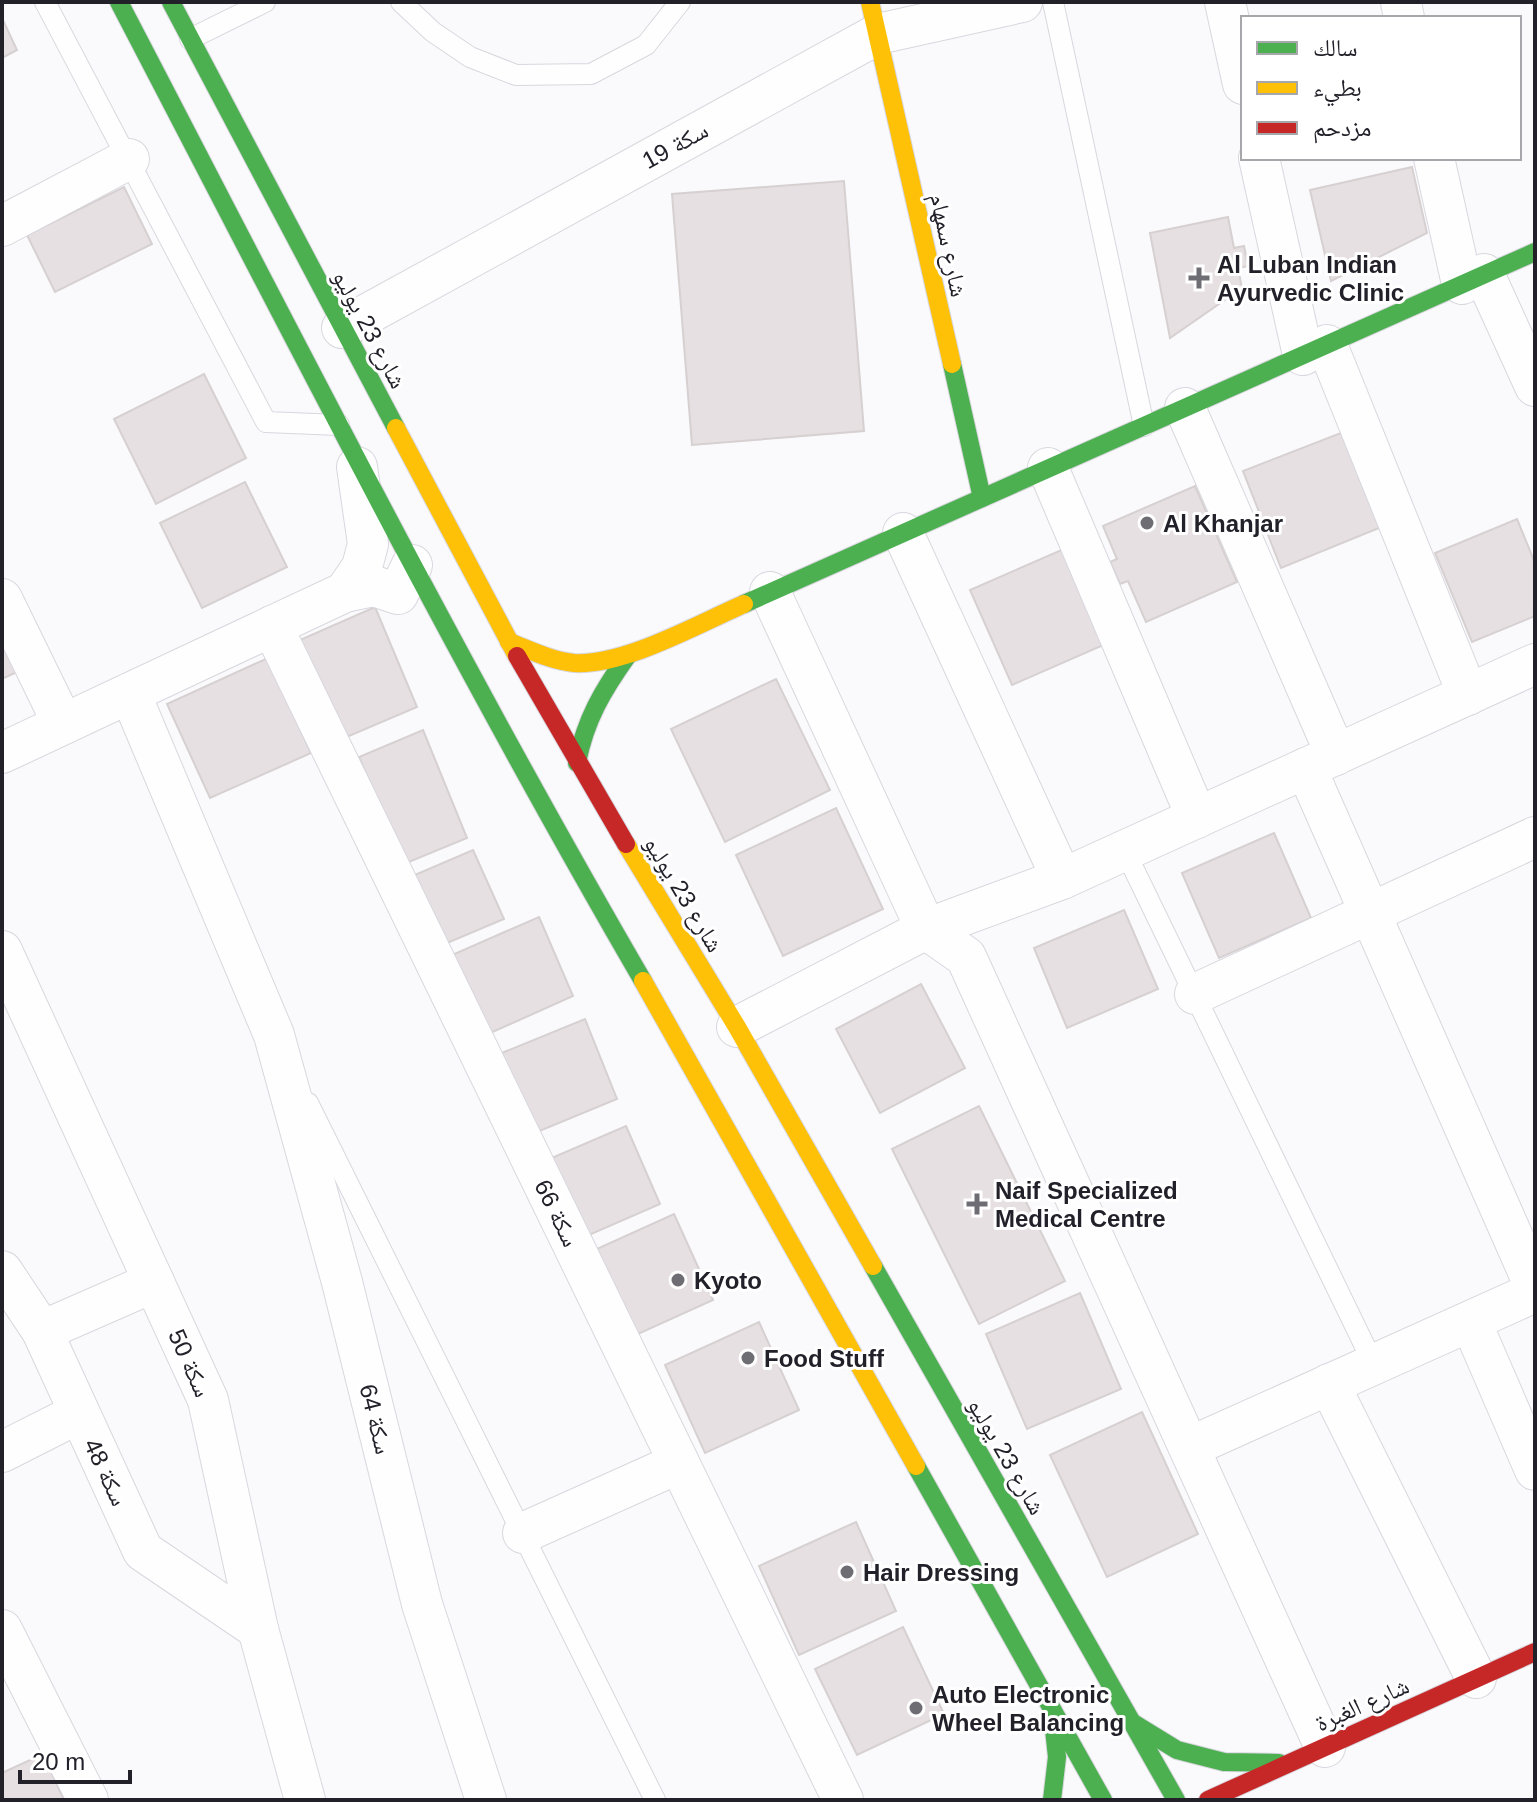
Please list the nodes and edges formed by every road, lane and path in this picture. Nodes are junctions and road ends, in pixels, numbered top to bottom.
1 (45, 2) edge
2 (119, 2) edge
3 (171, 2) edge
4 (265, 2) edge
5 (401, 2) edge
6 (680, 2) edge
7 (1022, 2) edge
8 (1053, 2) edge
9 (1225, 2) edge
10 (874, 18) edge
11 (190, 39) junction
12 (1241, 75) edge
13 (129, 159) junction
14 (1260, 160) edge
15 (1435, 160) edge
16 (2, 226) edge
17 (1535, 252) edge
18 (1473, 279) junction
19 (342, 328) junction
20 (1315, 350) junction
21 (1535, 386) edge
22 (1185, 408) junction
23 (1144, 426) junction
24 (348, 441) junction
25 (1048, 468) junction
26 (982, 498) junction
27 (903, 533) junction
28 (412, 565) junction
29 (345, 592) junction
30 (770, 592) junction
31 (2, 599) edge
32 (272, 626) junction
33 (509, 642) junction
34 (628, 655) junction
35 (1535, 664) edge
36 (130, 693) junction
37 (1468, 695) junction
38 (63, 724) junction
39 (2, 753) edge
40 (1321, 762) junction
41 (577, 763) junction
42 (1197, 818) junction
43 (1535, 837) edge
44 (1125, 851) junction
45 (1062, 879) junction
46 (1370, 913) junction
47 (926, 929) junction
48 (2, 951) edge
49 (1195, 994) junction
50 (737, 1027) junction
51 (274, 1035) junction
52 (2, 1271) edge
53 (154, 1282) junction
54 (1535, 1290) edge
55 (1471, 1322) junction
56 (42, 1331) junction
57 (1374, 1365) junction
58 (1329, 1384) junction
59 (79, 1413) junction
60 (1190, 1447) junction
61 (2, 1452) edge
62 (679, 1463) junction
63 (1535, 1470) edge
64 (523, 1533) junction
65 (258, 1629) junction
66 (2, 1630) edge
67 (1535, 1652) edge
68 (1476, 1678) junction
69 (1052, 1709) junction
70 (1130, 1721) junction
71 (1307, 1755) junction
72 (88, 1800) edge
73 (305, 1800) edge
74 (486, 1800) edge
75 (655, 1800) edge
76 (843, 1800) edge
77 (1052, 1800) edge
78 (1103, 1800) edge
79 (1176, 1800) edge
80 (1208, 1800) edge
81 (1260, 1800) edge

1 - 13 lane
2 - 24 main road
3 - 11 main road, شارع 23 يوليو
4 - 11 lane
5 - 6 lane
7 - 10 street, سكة 19
8 - 23 lane
9 - 12 street
10 - 19 street, سكة 19
10 - 26 main road, شارع سمهام
11 - 19 main road, شارع 23 يوليو
13 - 16 street
13 - 24 lane
14 - 20 street
15 - 18 street
17 - 18 main road
18 - 20 main road
18 - 21 street
19 - 33 main road, شارع 23 يوليو
20 - 22 main road
20 - 37 street
22 - 23 main road
22 - 40 street
23 - 25 main road
24 - 28 main road
24 - 29 street
25 - 26 main road
25 - 42 street
26 - 27 main road
27 - 30 main road
27 - 45 street
28 - 29 street
28 - 69 main road
29 - 32 street
30 - 34 main road
30 - 47 street
31 - 38 street
32 - 36 street
32 - 62 street, سكة 66
33 - 34 main road
33 - 41 main road, شارع 23 يوليو
34 - 41 main road
35 - 37 street
36 - 38 street
36 - 51 street, سكة 64
37 - 40 street
38 - 39 street
40 - 42 street
40 - 46 street
41 - 50 main road, شارع 23 يوليو
42 - 44 street
43 - 46 street
44 - 45 street
44 - 49 lane
45 - 47 street
46 - 49 street
46 - 54 street
47 - 50 street
47 - 60 street
48 - 53 street, سكة 50
49 - 57 lane
50 - 70 main road, شارع 23 يوليو
51 - 64 lane
51 - 74 street, سكة 64
52 - 56 street, سكة 48
53 - 56 street
53 - 65 street, سكة 50
54 - 55 street
55 - 57 street
55 - 63 street
56 - 59 street, سكة 48
57 - 58 street
58 - 60 street
58 - 68 street
59 - 61 street
59 - 65 street, سكة 48
60 - 71 street
62 - 64 street
62 - 76 street, سكة 66
64 - 75 lane
65 - 73 street, سكة 50
66 - 72 street
67 - 68 main road, شارع الغبرة
68 - 71 main road, شارع الغبرة
69 - 77 main road
69 - 78 main road
70 - 71 main road
70 - 79 main road, شارع 23 يوليو
71 - 80 main road, شارع الغبرة
71 - 81 main road

